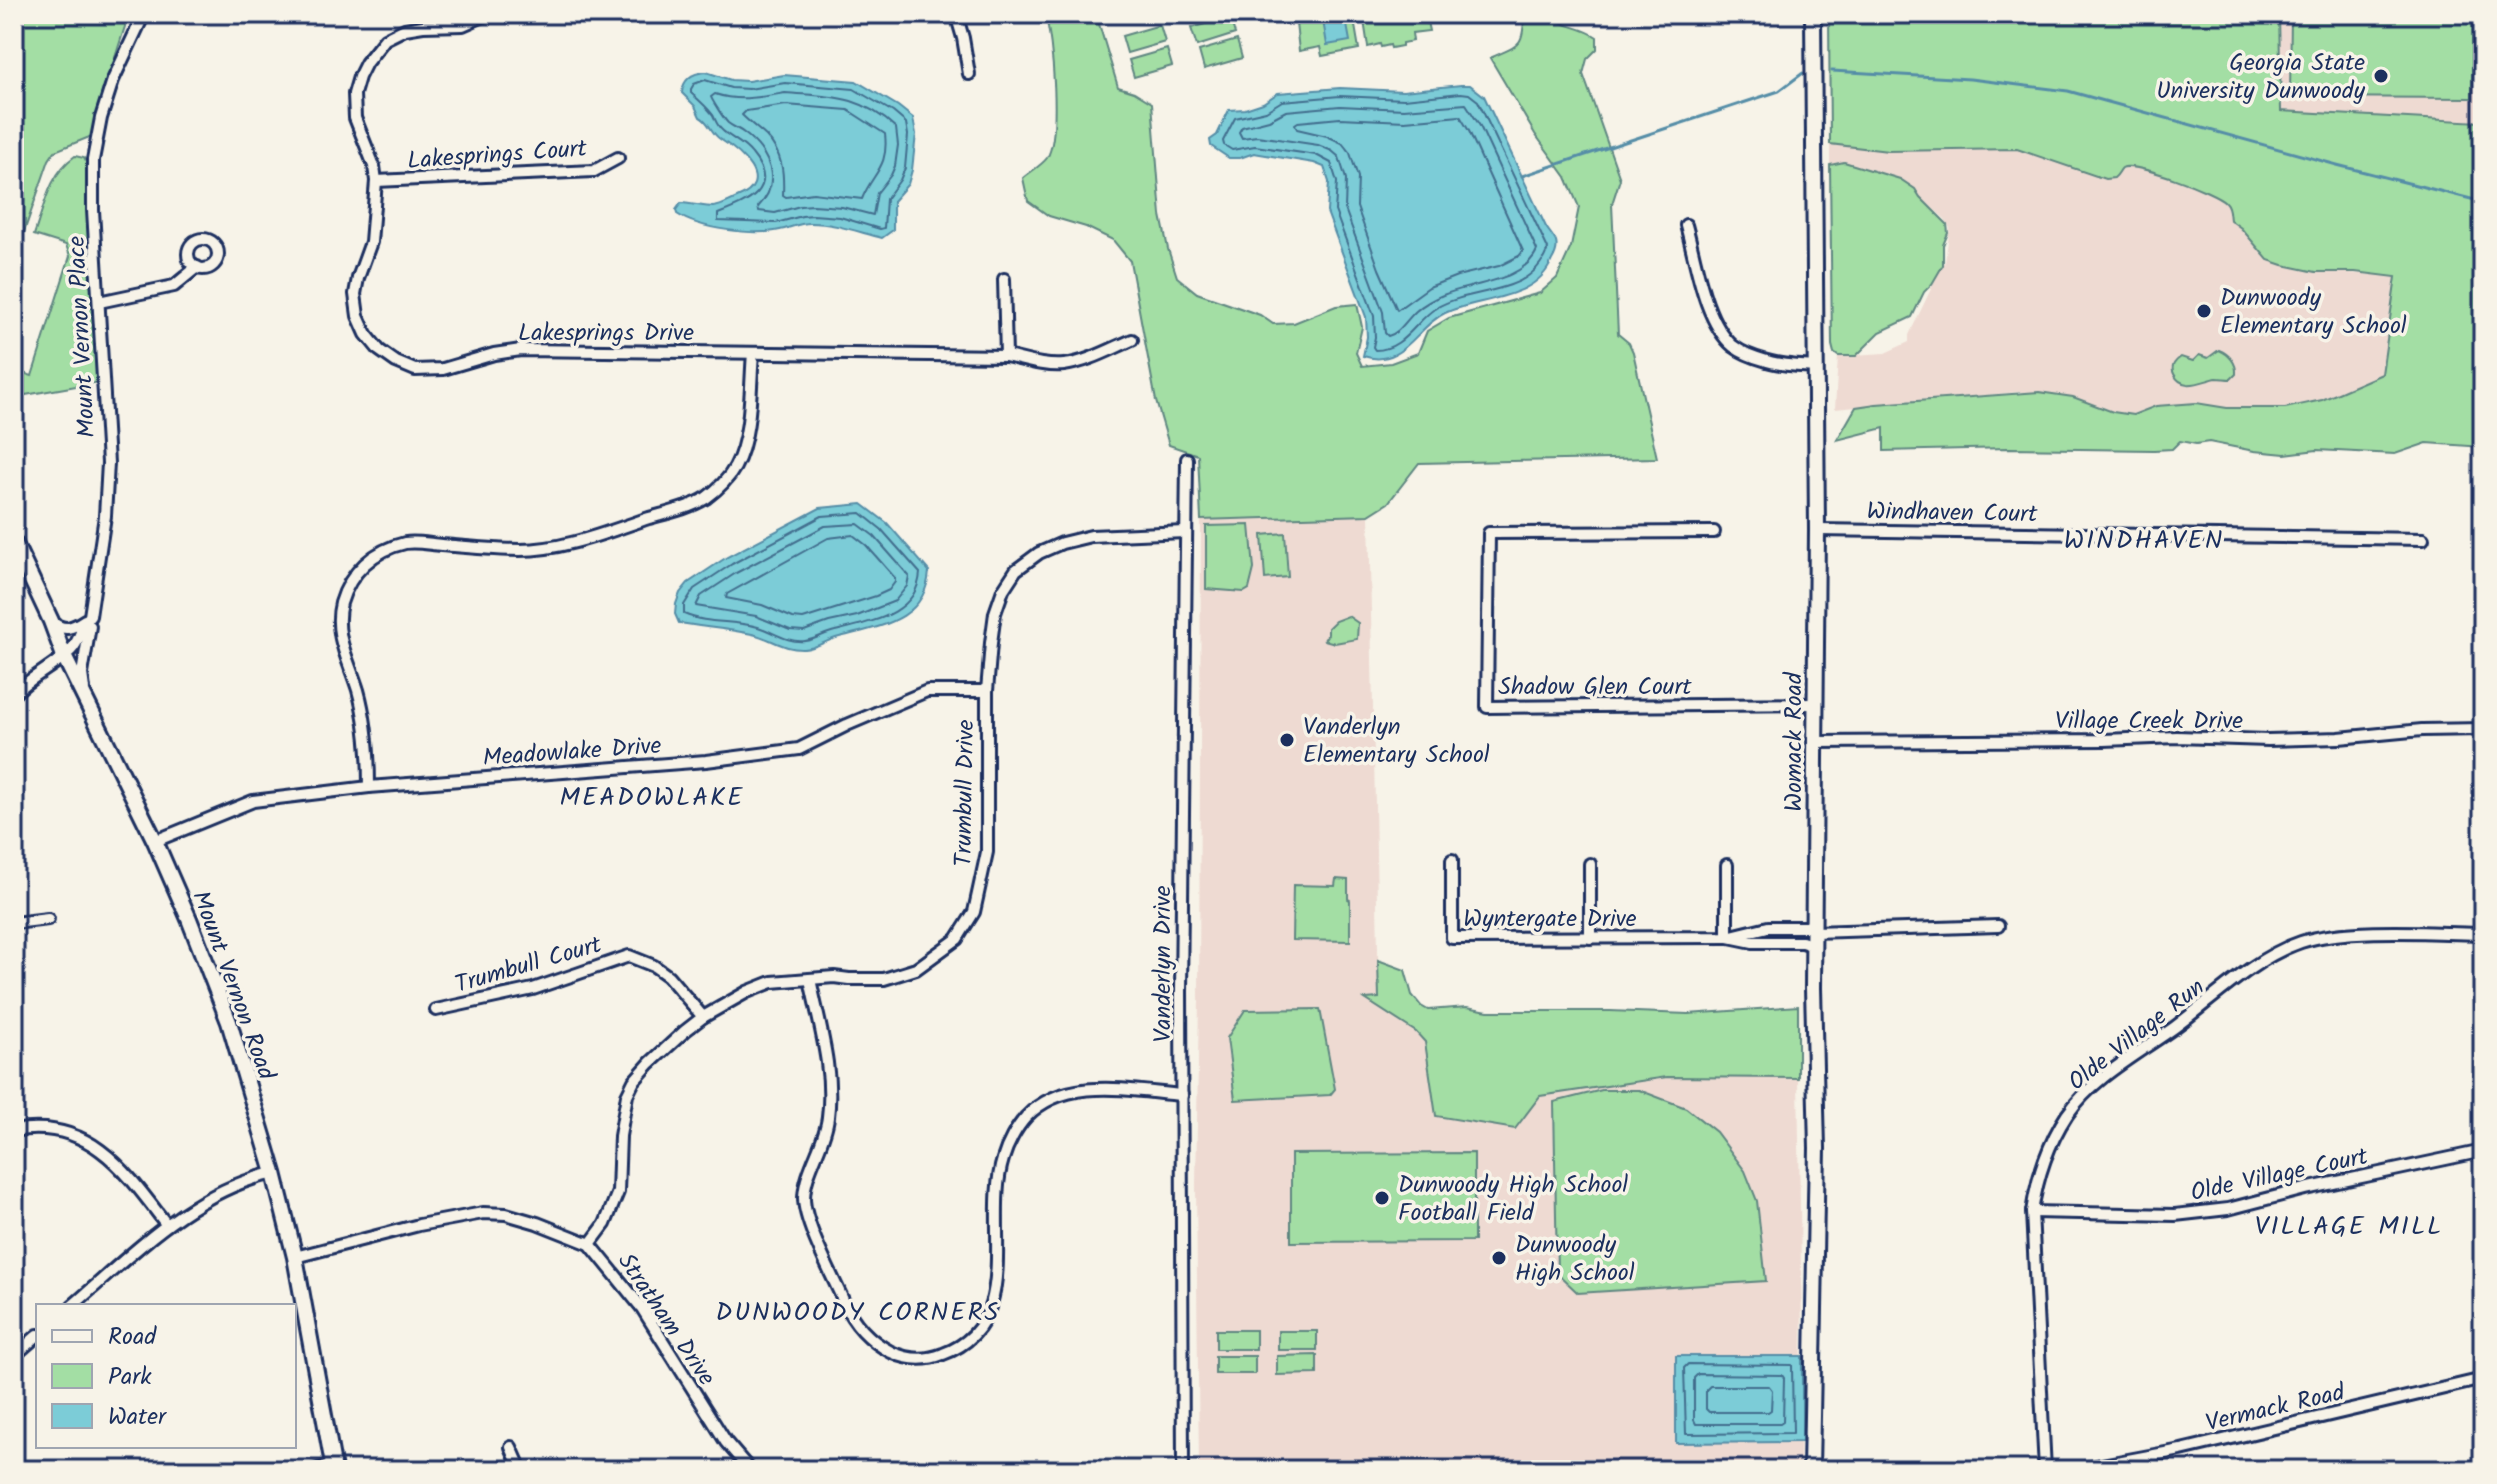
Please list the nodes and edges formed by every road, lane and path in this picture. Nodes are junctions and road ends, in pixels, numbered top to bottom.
1 (144, 14) edge
2 (488, 14) edge
3 (956, 14) edge
4 (1813, 14) edge
5 (969, 74) dead end
6 (618, 158) dead end
7 (376, 181) junction
8 (1686, 225) dead end
9 (197, 267) dead end
10 (1004, 279) dead end
11 (99, 302) junction
12 (1132, 340) dead end
13 (753, 353) junction
14 (1006, 356) junction
15 (1817, 367) junction
16 (1187, 459) dead end
17 (1817, 530) junction
18 (1185, 532) junction
19 (1714, 532) dead end
20 (2423, 539) dead end
21 (14, 542) edge
22 (88, 618) junction
23 (51, 621) junction
24 (64, 656) junction
25 (987, 691) junction
26 (14, 694) edge
27 (85, 698) junction
28 (1814, 704) junction
29 (2483, 729) edge
30 (1815, 742) junction
31 (369, 787) junction
32 (155, 841) junction
33 (1452, 860) dead end
34 (1590, 864) dead end
35 (1727, 865) dead end
36 (48, 919) dead end
37 (14, 923) edge
38 (1998, 926) dead end
39 (1792, 928) junction
40 (1814, 933) junction
41 (2483, 934) edge
42 (1727, 937) junction
43 (1590, 938) junction
44 (1792, 942) junction
45 (810, 979) junction
46 (436, 1010) dead end
47 (703, 1017) junction
48 (1182, 1095) junction
49 (14, 1131) edge
50 (2483, 1151) edge
51 (274, 1173) junction
52 (2032, 1212) junction
53 (166, 1224) junction
54 (590, 1244) junction
55 (295, 1257) junction
56 (74, 1304) edge
57 (36, 1337) edge
58 (14, 1356) edge
59 (2483, 1379) edge
60 (511, 1447) dead end
61 (333, 1468) edge
62 (314, 1470) edge
63 (521, 1470) edge
64 (750, 1470) edge
65 (1183, 1470) edge
66 (1811, 1470) edge
67 (2045, 1470) edge
68 (2075, 1470) edge

1 - 11 street, Mount Vernon Place
2 - 7 street, Lakesprings Drive
3 - 5 street
4 - 15 street, Womack Road
6 - 7 street, Lakesprings Court
7 - 13 street, Lakesprings Drive
8 - 15 street
9 - 11 street
10 - 14 street
11 - 22 street, Mount Vernon Place
12 - 14 street, Lakesprings Drive
13 - 14 street, Lakesprings Drive
13 - 31 street
15 - 17 street, Womack Road
16 - 18 street, Vanderlyn Drive
17 - 20 street, Windhaven Court
17 - 28 street, Womack Road
18 - 25 street, Trumbull Drive
18 - 48 street, Vanderlyn Drive
19 - 28 street, Shadow Glen Court
21 - 23 street, Mount Vernon Road
22 - 23 street
22 - 24 street, Mount Vernon Place
22 - 27 street
23 - 24 street, Mount Vernon Road
24 - 26 street
24 - 27 street, Mount Vernon Road
25 - 31 street, Meadowlake Drive
25 - 45 street, Trumbull Drive
27 - 32 street, Mount Vernon Road
28 - 30 street, Womack Road
29 - 30 street, Village Creek Drive
30 - 40 street, Womack Road
31 - 32 street, Meadowlake Drive
32 - 51 street, Mount Vernon Road
33 - 43 street, Wyntergate Drive
34 - 43 street
35 - 42 street
36 - 37 street
38 - 40 street
39 - 40 street, Wyntergate Drive
39 - 42 street, Wyntergate Drive
39 - 44 street
40 - 44 street, Wyntergate Drive
40 - 66 street, Womack Road
41 - 52 street, Olde Village Run
42 - 43 street, Wyntergate Drive
42 - 44 street, Wyntergate Drive
45 - 47 street, Trumbull Drive
45 - 48 street
46 - 47 street, Trumbull Court
47 - 54 street, Trumbull Drive
48 - 65 street, Vanderlyn Drive
49 - 53 street
50 - 52 street, Olde Village Court
51 - 53 street
51 - 55 street, Mount Vernon Road
52 - 67 street, Olde Village Run
53 - 56 street
54 - 55 street, Stratham Drive
54 - 64 street, Stratham Drive
55 - 61 street, Mount Vernon Road
57 - 58 street
59 - 68 street, Vermack Road
60 - 63 street
61 - 62 street

